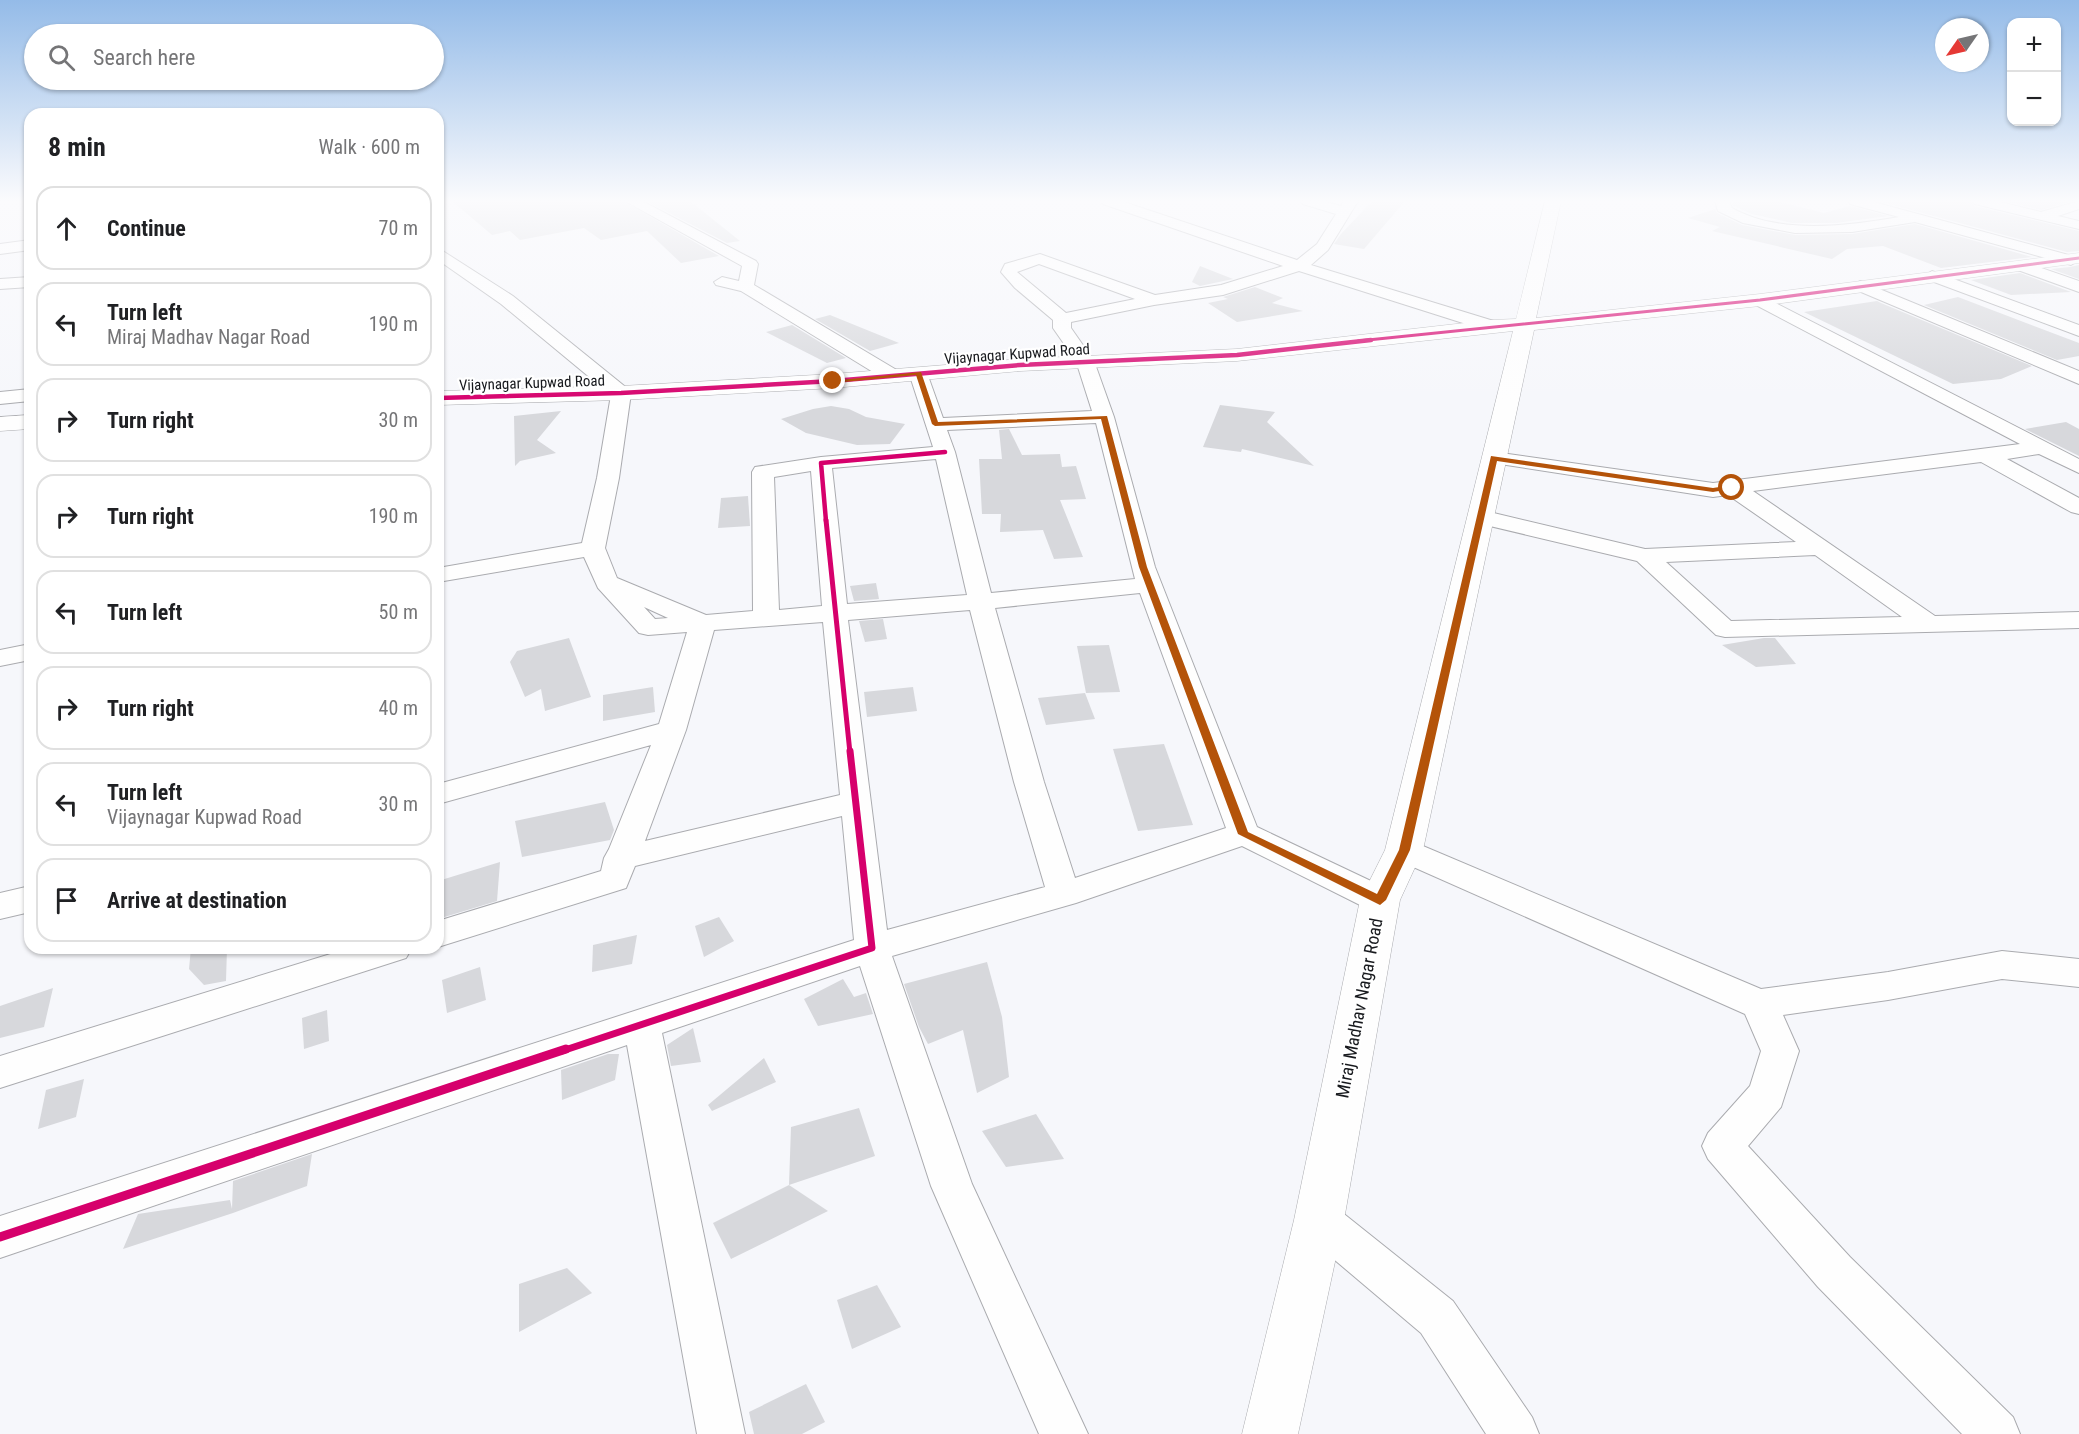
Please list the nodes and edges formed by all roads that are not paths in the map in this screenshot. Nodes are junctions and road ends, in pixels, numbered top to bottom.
1 (460, 268) edge
2 (749, 268) edge
3 (1011, 268) edge
4 (1065, 268) edge
5 (1293, 268) edge
6 (1306, 268) edge
7 (1529, 268) edge
8 (2012, 268) edge
9 (2024, 268) edge
10 (1932, 276) junction
11 (24, 282) edge
12 (722, 282) dead end
13 (0, 284) edge
14 (1860, 286) junction
15 (746, 287) junction
16 (2079, 287) edge
17 (1154, 300) junction
18 (1760, 300) junction
19 (1062, 319) junction
20 (1508, 325) junction
21 (2079, 331) edge
22 (1085, 362) junction
23 (906, 374) junction
24 (2079, 378) edge
25 (621, 393) junction
26 (24, 396) edge
27 (0, 398) edge
28 (444, 398) edge
29 (1104, 417) junction
30 (24, 422) edge
31 (0, 424) edge
32 (935, 424) junction
33 (2042, 447) junction
34 (945, 452) junction
35 (1984, 455) junction
36 (1494, 458) junction
37 (821, 463) junction
38 (2079, 467) edge
39 (1732, 488) junction
40 (2079, 507) edge
41 (1481, 516) junction
42 (593, 548) junction
43 (1819, 548) junction
44 (1645, 556) junction
45 (444, 574) edge
46 (1150, 585) junction
47 (981, 602) junction
48 (835, 614) junction
49 (766, 618) junction
50 (2079, 620) edge
51 (703, 623) junction
52 (1931, 626) junction
53 (24, 653) edge
54 (0, 658) edge
55 (672, 730) junction
56 (444, 792) edge
57 (857, 802) junction
58 (1244, 834) junction
59 (1404, 850) junction
60 (620, 858) junction
61 (1064, 894) junction
62 (24, 900) edge
63 (1380, 900) junction
64 (0, 906) edge
65 (444, 932) edge
66 (872, 948) junction
67 (375, 954) edge
68 (2079, 973) edge
69 (1759, 1004) junction
70 (642, 1025) junction
71 (0, 1072) edge
72 (1319, 1220) junction
73 (0, 1237) edge
74 (721, 1434) edge
75 (1064, 1434) edge
76 (1270, 1434) edge
77 (1515, 1434) edge
78 (1996, 1434) edge

1 - 25 street
2 - 15 street
3 - 19 street
4 - 17 street
5 - 17 street
6 - 20 street
7 - 20 street, Miraj Madhav Nagar Road
8 - 10 street, Vijaynagar Kupwad Road
9 - 16 street
10 - 14 street, Vijaynagar Kupwad Road
10 - 21 street
11 - 13 street
12 - 15 street
14 - 18 street, Vijaynagar Kupwad Road
14 - 24 street
15 - 23 street
17 - 19 street
18 - 20 street, Vijaynagar Kupwad Road
18 - 33 street
19 - 22 street
20 - 22 street, Vijaynagar Kupwad Road
20 - 36 street, Miraj Madhav Nagar Road
22 - 23 street, Vijaynagar Kupwad Road
22 - 29 street
23 - 25 street, Vijaynagar Kupwad Road
23 - 32 street
25 - 28 street, Vijaynagar Kupwad Road
25 - 42 street
26 - 27 street
29 - 32 street
29 - 46 street
30 - 31 street
32 - 34 street
33 - 35 street
33 - 38 street
34 - 37 street
34 - 47 street
35 - 39 street
35 - 40 street
36 - 39 street
36 - 41 street, Miraj Madhav Nagar Road
37 - 48 street
37 - 49 street
39 - 43 street
41 - 44 street
41 - 59 street, Miraj Madhav Nagar Road
42 - 45 street
42 - 51 street
43 - 44 street
43 - 52 street
44 - 52 street
46 - 47 street
46 - 58 street
47 - 48 street
47 - 61 street
48 - 49 street
48 - 57 street
49 - 51 street
50 - 52 street
51 - 55 street
53 - 54 street
55 - 56 street
55 - 60 street
57 - 60 street
57 - 66 street
58 - 61 street
58 - 63 street
59 - 63 street, Miraj Madhav Nagar Road
59 - 69 street
60 - 65 street
61 - 66 street
62 - 64 street
63 - 72 street, Miraj Madhav Nagar Road
66 - 70 street
66 - 75 street
67 - 71 street
68 - 69 street
69 - 78 street
70 - 73 street
70 - 74 street
72 - 76 street, Miraj Madhav Nagar Road
72 - 77 street

